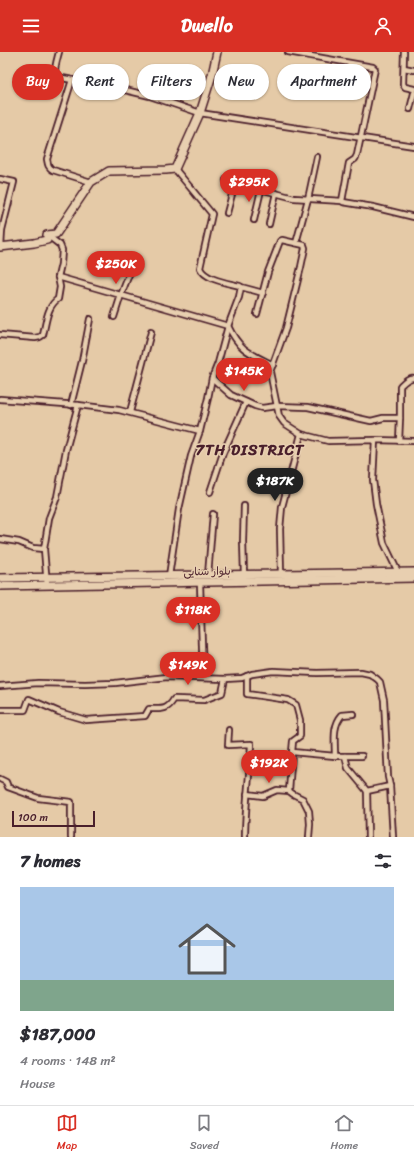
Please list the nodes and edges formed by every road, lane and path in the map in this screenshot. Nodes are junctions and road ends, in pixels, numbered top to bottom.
1 (59, 52) edge
2 (218, 52) edge
3 (288, 52) edge
4 (404, 52) edge
5 (404, 68) junction
6 (414, 70) edge
7 (72, 80) joint
8 (414, 89) edge
9 (129, 91) edge
10 (414, 93) edge
11 (410, 109) dead end
12 (200, 113) junction
13 (360, 138) junction
14 (414, 146) edge
15 (317, 157) dead end
16 (175, 169) junction
17 (0, 179) edge
18 (226, 180) dead end
19 (91, 182) junction
20 (235, 183) junction
21 (261, 190) junction
22 (276, 194) junction
23 (308, 199) junction
24 (342, 201) junction
25 (227, 214) dead end
26 (414, 217) edge
27 (254, 220) dead end
28 (269, 224) dead end
29 (47, 235) junction
30 (296, 243) junction
31 (0, 247) edge
32 (135, 259) dead end
33 (58, 277) junction
34 (241, 287) junction
35 (263, 293) junction
36 (121, 295) junction
37 (257, 314) dead end
38 (114, 317) dead end
39 (90, 319) dead end
40 (228, 326) junction
41 (151, 332) dead end
42 (0, 335) edge
43 (273, 365) junction
44 (212, 378) junction
45 (414, 378) edge
46 (0, 399) edge
47 (246, 402) junction
48 (71, 405) junction
49 (78, 405) junction
50 (277, 406) junction
51 (130, 412) junction
52 (400, 418) junction
53 (200, 431) junction
54 (301, 434) junction
55 (376, 440) junction
56 (399, 441) junction
57 (414, 441) edge
58 (210, 492) dead end
59 (244, 506) dead end
60 (213, 514) dead end
61 (0, 539) edge
62 (44, 549) junction
63 (398, 572) junction
64 (414, 572) edge
65 (244, 574) junction
66 (281, 574) junction
67 (208, 575) junction
68 (169, 576) junction
69 (46, 577) junction
70 (0, 578) edge
71 (414, 578) edge
72 (200, 582) junction
73 (47, 585) junction
74 (0, 586) edge
75 (247, 676) junction
76 (203, 678) junction
77 (225, 679) junction
78 (0, 686) edge
79 (0, 710) edge
80 (353, 714) dead end
81 (229, 730) dead end
82 (292, 752) junction
83 (335, 756) junction
84 (345, 756) junction
85 (362, 756) dead end
86 (0, 779) edge
87 (390, 786) junction
88 (289, 791) junction
89 (367, 791) junction
90 (247, 794) junction
91 (71, 837) edge
92 (245, 837) edge
93 (309, 837) edge
94 (368, 837) edge
95 (393, 837) edge

1 - 7 street
2 - 12 main road
3 - 13 street
4 - 5 street
5 - 6 street
5 - 8 street
7 - 19 street
9 - 12 street
10 - 11 street
12 - 13 street
12 - 16 main road
13 - 14 street
13 - 24 street
15 - 23 street
16 - 19 main road
16 - 34 street
17 - 31 street
18 - 20 street
19 - 29 main road
20 - 21 street
20 - 25 street
21 - 22 street
21 - 27 street
22 - 23 street
22 - 28 street
23 - 24 street
23 - 30 street
24 - 26 street
29 - 31 main road
29 - 33 street
30 - 35 street
30 - 43 street
32 - 36 street
33 - 36 street
33 - 42 street
34 - 35 street
34 - 40 street
35 - 37 street
36 - 38 street
36 - 40 street
39 - 48 street
40 - 43 street
40 - 44 street
41 - 51 street
43 - 50 street
44 - 47 street
44 - 53 street
45 - 52 street
46 - 48 street
47 - 50 street
47 - 58 street
48 - 49 street
49 - 51 street
49 - 62 street
50 - 52 street
50 - 54 street
51 - 53 street
52 - 56 street
53 - 68 street
54 - 55 street
54 - 66 street
55 - 56 street
55 - 63 street
56 - 57 street
59 - 65 street
60 - 67 street
61 - 62 street
62 - 69 street
63 - 64 main road, بلوار سنایی
63 - 66 main road, بلوار سنایی
65 - 66 main road, بلوار سنایی
65 - 67 main road, بلوار سنایی
67 - 68 main road, بلوار سنایی
68 - 69 main road, بلوار سنایی
69 - 70 main road, بلوار سنایی
69 - 73 street
71 - 72 main road, بلوار سنایی
72 - 73 main road, بلوار سنایی
72 - 76 street
73 - 74 main road, بلوار سنایی
75 - 77 street
75 - 82 street
75 - 87 street
76 - 77 street
76 - 78 street
77 - 79 street
80 - 83 street
81 - 90 street
82 - 83 street
82 - 88 street
83 - 84 street
84 - 85 street
84 - 89 street
86 - 91 street
87 - 89 street
87 - 95 street
88 - 90 street
88 - 93 street
89 - 94 street
90 - 92 street

